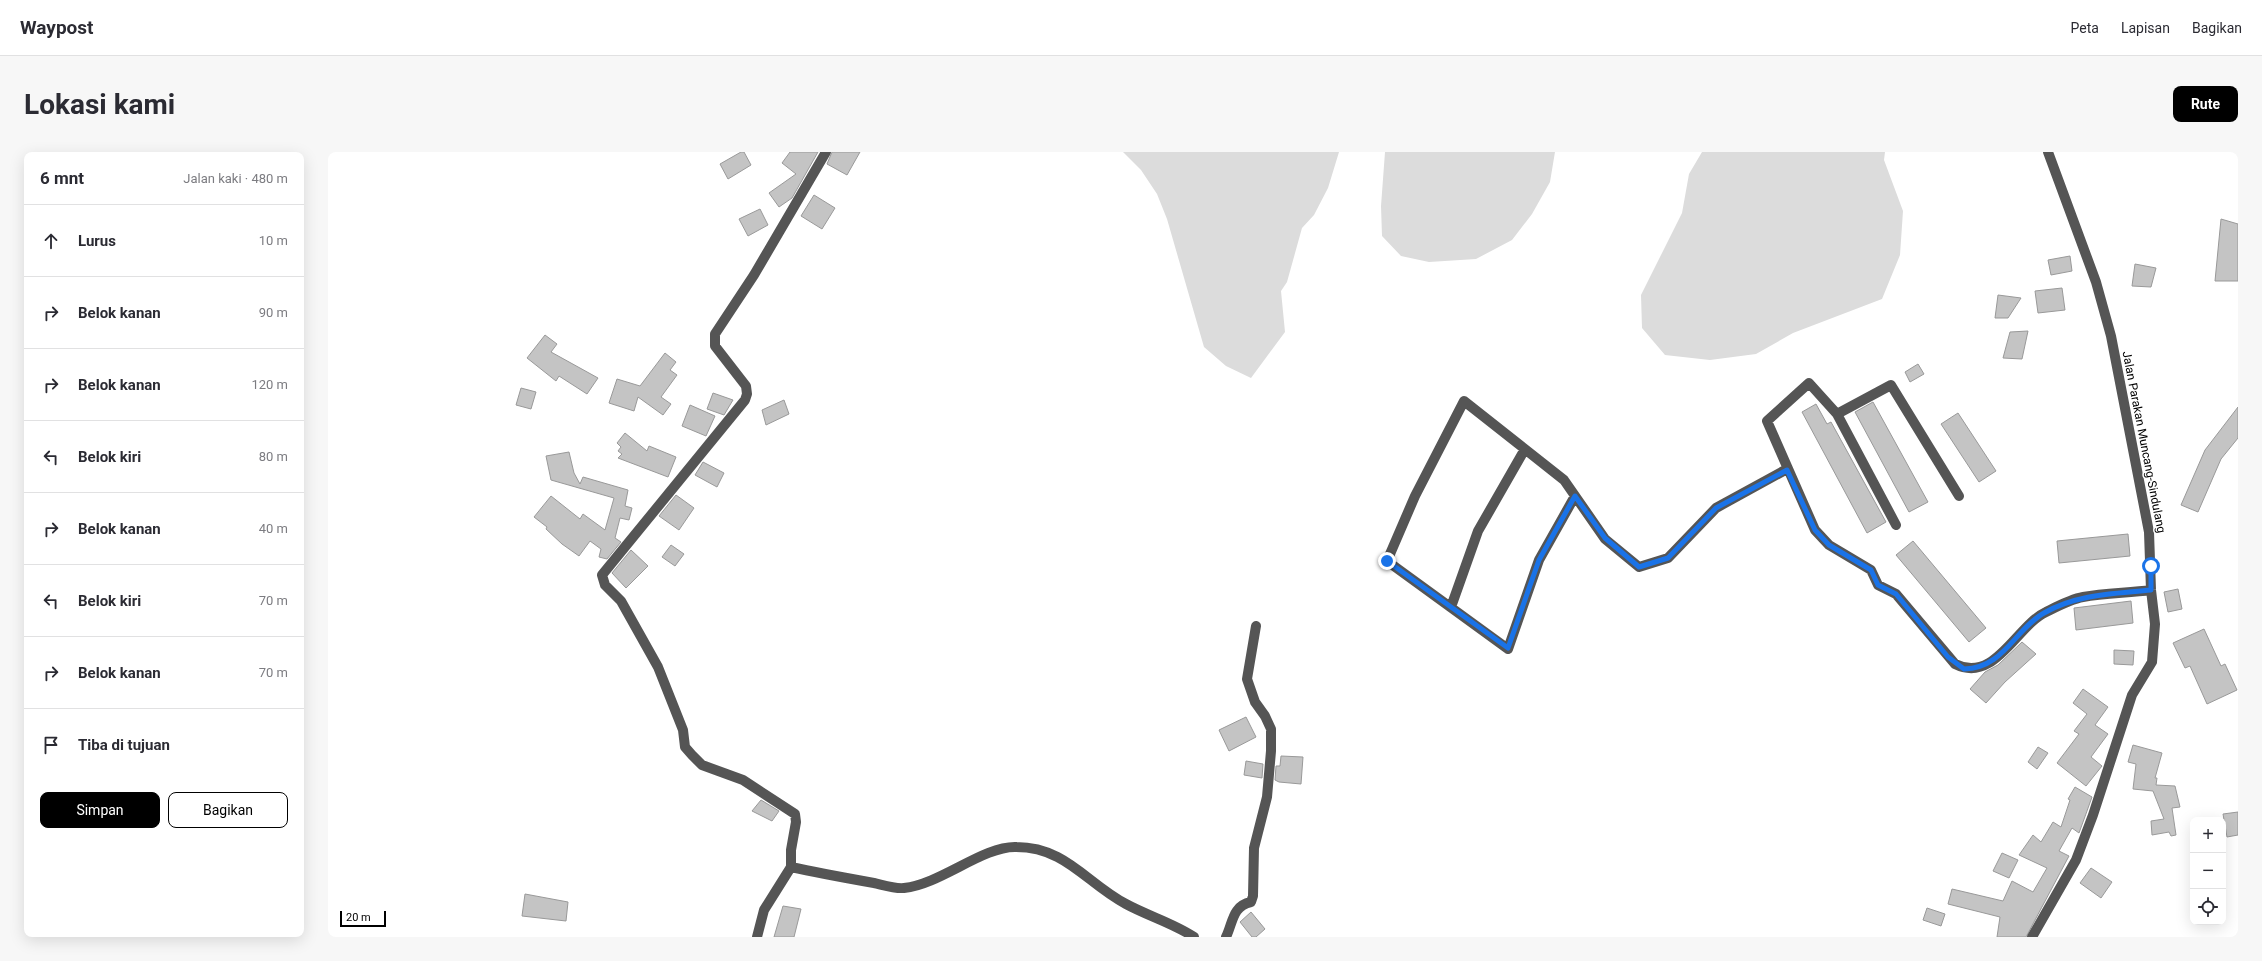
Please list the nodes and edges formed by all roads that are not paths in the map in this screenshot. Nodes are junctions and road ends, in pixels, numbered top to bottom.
1 (826, 152) edge
2 (2048, 152) edge
3 (1837, 414) junction
4 (1525, 449) junction
5 (1787, 470) junction
6 (1575, 496) junction
7 (1959, 496) dead end
8 (1896, 525) dead end
9 (2151, 590) junction
10 (1451, 607) junction
11 (1256, 626) dead end
12 (791, 867) junction
13 (757, 937) edge
14 (1194, 937) edge
15 (1226, 937) edge
16 (2032, 937) edge

1 - 12 street
2 - 9 street, Jalan Parakan Muncang-Sindulang
3 - 5 street
3 - 7 street
3 - 8 street
4 - 6 street
4 - 10 street
4 - 10 street
5 - 6 street
5 - 9 street
6 - 10 street
9 - 16 street, Jalan Parakan Muncang-Sindulang
11 - 15 street
12 - 13 street
12 - 14 street

